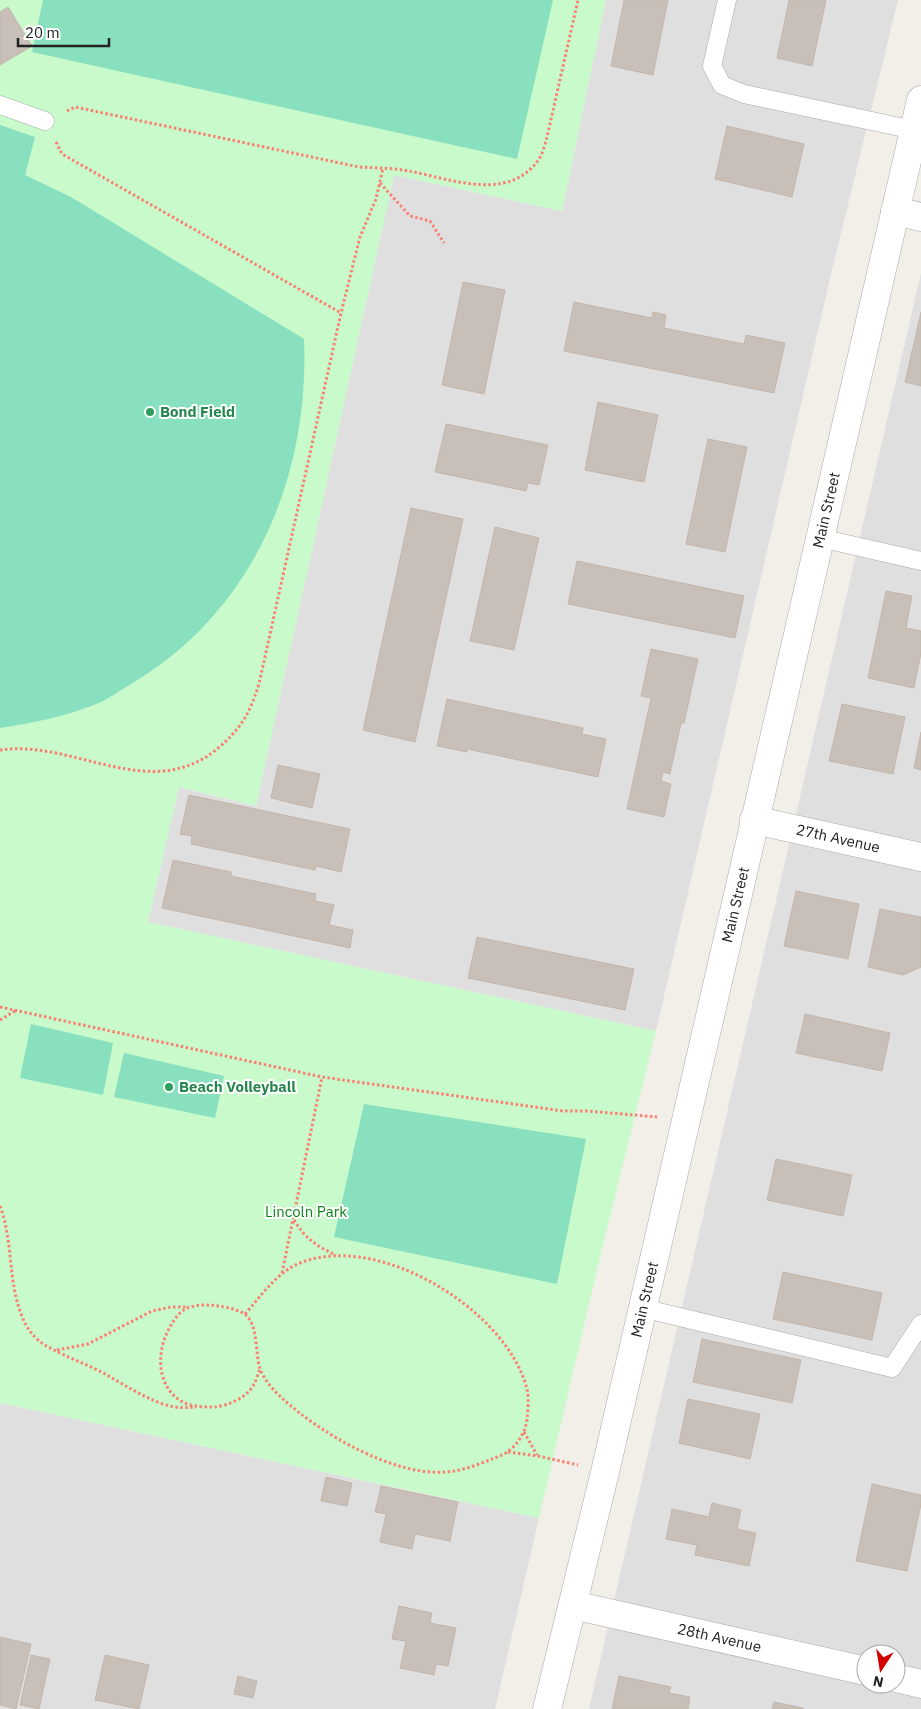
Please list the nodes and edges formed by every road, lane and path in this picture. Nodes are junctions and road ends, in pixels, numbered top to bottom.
1 (578, 0) edge
2 (727, 0) edge
3 (921, 100) edge
4 (0, 105) edge
5 (45, 121) junction
6 (914, 130) junction
7 (383, 168) junction
8 (380, 182) junction
9 (895, 211) junction
10 (921, 217) edge
11 (444, 243) dead end
12 (341, 313) junction
13 (820, 538) junction
14 (921, 561) edge
15 (0, 750) edge
16 (754, 820) junction
17 (921, 857) edge
18 (0, 1007) edge
19 (16, 1010) junction
20 (0, 1020) edge
21 (322, 1077) junction
22 (685, 1120) junction
23 (0, 1206) edge
24 (293, 1219) junction
25 (0, 1225) edge
26 (6, 1227) junction
27 (336, 1255) junction
28 (282, 1273) junction
29 (190, 1307) junction
30 (642, 1308) junction
31 (245, 1314) junction
32 (921, 1324) edge
33 (56, 1350) junction
34 (260, 1369) junction
35 (199, 1407) junction
36 (524, 1432) junction
37 (508, 1452) junction
38 (538, 1456) junction
39 (605, 1472) junction
40 (573, 1605) junction
41 (856, 1670) edge
42 (906, 1680) edge
43 (921, 1684) edge
44 (547, 1709) edge

1 - 7 path
2 - 6 lane
3 - 6 street, Main Street
4 - 5 lane
5 - 7 path
5 - 12 path
6 - 9 street, Main Street
7 - 8 path
8 - 11 path
8 - 12 path
9 - 10 street
9 - 13 street, Main Street
12 - 15 path
13 - 14 lane
13 - 16 street, Main Street
16 - 17 street, 27th Avenue
16 - 22 street, Main Street
18 - 19 path
19 - 20 path
19 - 21 path
21 - 22 path
21 - 24 path
22 - 30 street, Main Street
23 - 26 path
24 - 27 path
24 - 28 path
25 - 26 path
26 - 33 path
27 - 28 path
27 - 36 path
28 - 31 path
29 - 31 path
29 - 33 path
29 - 35 path
30 - 32 lane
30 - 39 street, Main Street
31 - 34 path
33 - 35 path
34 - 35 path
34 - 37 path
36 - 37 path
36 - 38 path
37 - 38 path
38 - 39 path
39 - 40 street, Main Street
40 - 41 street, 28th Avenue
40 - 44 street, Main Street
42 - 43 street

